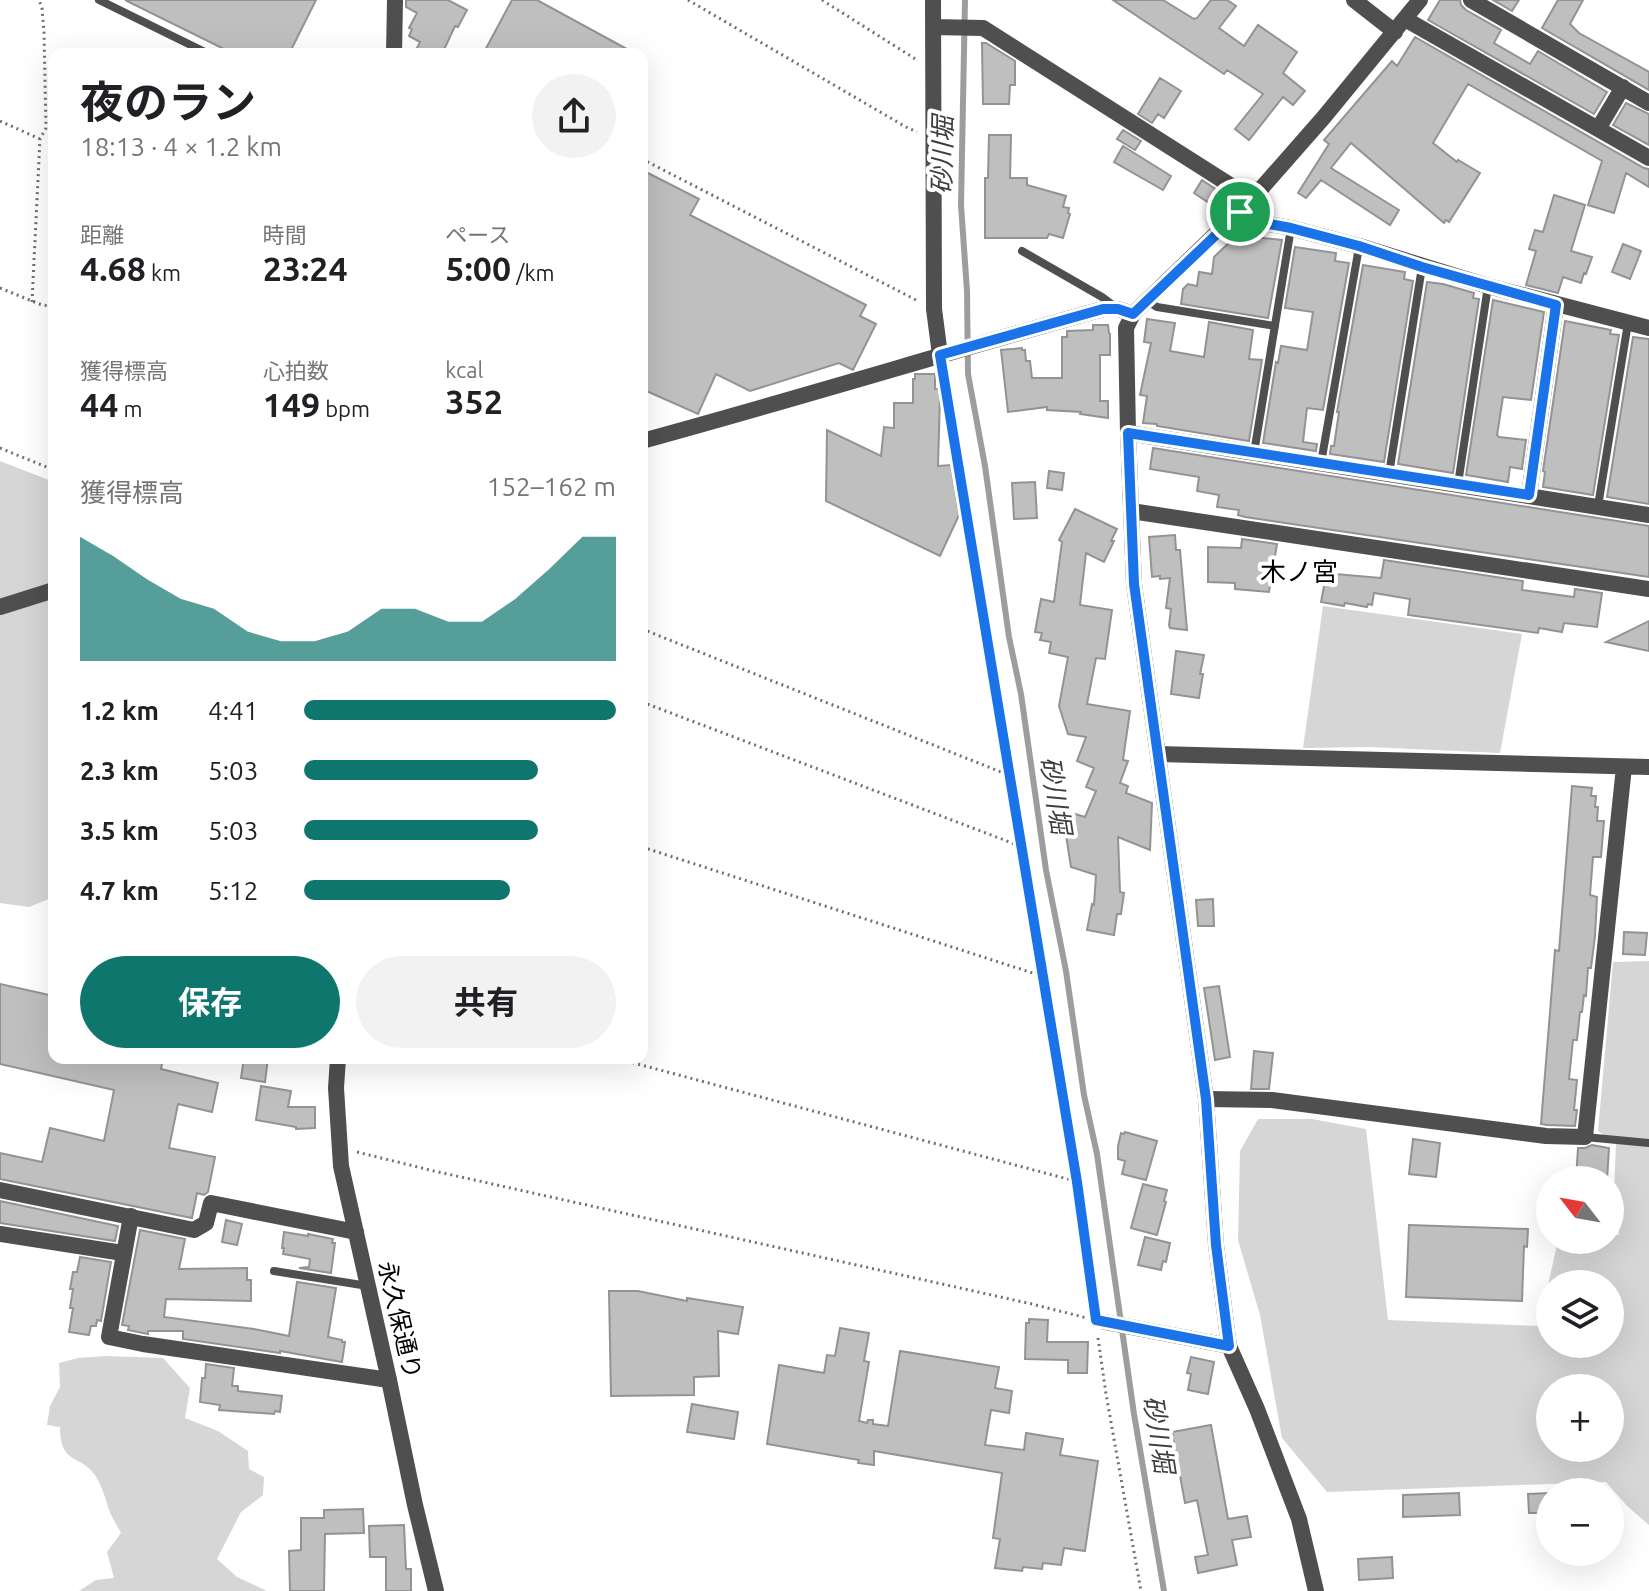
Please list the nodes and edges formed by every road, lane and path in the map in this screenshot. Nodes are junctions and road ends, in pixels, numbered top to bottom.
1 (39, 0) edge
2 (99, 0) edge
3 (395, 0) edge
4 (688, 0) edge
5 (822, 0) edge
6 (933, 0) edge
7 (1354, 0) edge
8 (1420, 0) edge
9 (1471, 0) edge
10 (1400, 26) junction
11 (937, 27) junction
12 (197, 48) edge
13 (394, 48) edge
14 (933, 70) junction
15 (1623, 87) junction
16 (1649, 103) edge
17 (0, 121) edge
18 (1598, 129) junction
19 (933, 138) junction
20 (40, 139) junction
21 (1649, 158) edge
22 (648, 162) edge
23 (1246, 205) junction
24 (1291, 228) junction
25 (1359, 246) junction
26 (1022, 251) dead end
27 (1422, 267) junction
28 (1488, 286) junction
29 (0, 288) edge
30 (1146, 300) junction
31 (32, 302) junction
32 (48, 305) edge
33 (1556, 305) junction
34 (934, 309) junction
35 (1125, 311) junction
36 (1628, 323) junction
37 (1275, 326) junction
38 (1649, 328) edge
39 (943, 354) junction
40 (1128, 433) junction
41 (648, 439) edge
42 (0, 448) edge
43 (1254, 454) junction
44 (1321, 463) junction
45 (48, 467) edge
46 (1389, 474) junction
47 (1458, 484) junction
48 (1529, 495) junction
49 (1598, 506) junction
50 (1131, 511) junction
51 (1649, 515) edge
52 (972, 548) joint
53 (1649, 589) edge
54 (48, 592) edge
55 (0, 607) edge
56 (648, 631) edge
57 (648, 704) edge
58 (1158, 754) junction
59 (1624, 767) junction
60 (1649, 767) edge
61 (1008, 775) junction
62 (1020, 846) junction
63 (648, 849) edge
64 (1042, 976) junction
65 (338, 1064) edge
66 (637, 1064) edge
67 (1206, 1099) junction
68 (1585, 1137) junction
69 (1649, 1143) edge
70 (340, 1148) junction
71 (1077, 1182) junction
72 (0, 1190) edge
73 (131, 1216) junction
74 (356, 1232) junction
75 (0, 1234) edge
76 (123, 1253) junction
77 (274, 1271) dead end
78 (368, 1286) junction
79 (1101, 1321) junction
80 (1229, 1346) junction
81 (389, 1380) junction
82 (436, 1591) edge
83 (1141, 1591) edge
84 (1316, 1591) edge

1 - 20 path
2 - 12 lane
3 - 13 street
4 - 19 path
5 - 14 path
6 - 11 street
7 - 10 street
8 - 10 street
9 - 15 street
10 - 18 street
10 - 23 street
11 - 14 street
11 - 23 street
14 - 19 street
15 - 16 street
15 - 18 street
17 - 20 path
18 - 21 street
19 - 34 street
20 - 31 path
22 - 34 path
23 - 24 street
23 - 30 street
24 - 25 street
24 - 37 lane
25 - 27 street
25 - 44 lane
26 - 35 lane
27 - 28 street
27 - 46 lane
28 - 33 street
28 - 47 lane
29 - 31 path
30 - 35 street
30 - 37 lane
31 - 32 path
33 - 36 street
33 - 48 street
34 - 39 street
35 - 39 street
35 - 40 street
36 - 38 street
36 - 49 lane
37 - 43 lane
39 - 41 street
39 - 52 lane
40 - 43 street
40 - 50 street
42 - 45 path
43 - 44 street
44 - 46 street
46 - 47 street
47 - 48 street
48 - 49 street
49 - 51 street
50 - 53 street
50 - 58 street
52 - 61 path
54 - 55 street
56 - 61 path
57 - 62 path
58 - 59 street
58 - 67 street
59 - 60 street
59 - 68 street
61 - 62 path
62 - 64 path
63 - 64 path
64 - 71 path
65 - 70 street, 永久保通り
66 - 71 path
67 - 68 street
67 - 80 street
68 - 69 lane
70 - 74 street, 永久保通り
70 - 79 path
71 - 79 path
72 - 73 street
73 - 74 street
73 - 76 street
74 - 78 street, 永久保通り
75 - 76 street
76 - 81 street
77 - 78 lane
78 - 81 street, 永久保通り
79 - 80 street
79 - 83 path
80 - 84 street
81 - 82 street, 永久保通り

